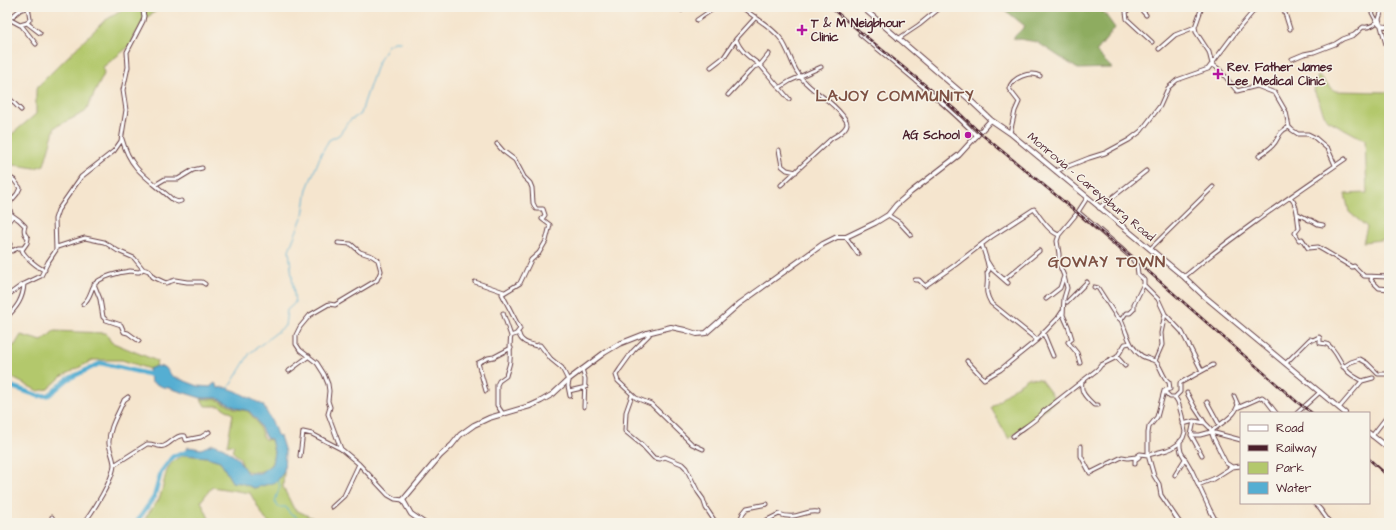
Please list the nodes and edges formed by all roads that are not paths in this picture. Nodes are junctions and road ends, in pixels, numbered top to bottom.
1 (28, 7) edge
2 (142, 7) edge
3 (716, 7) edge
4 (742, 7) edge
5 (862, 7) edge
6 (941, 7) edge
7 (1131, 7) edge
8 (1139, 7) edge
9 (1202, 7) edge
10 (1251, 7) edge
11 (1257, 7) edge
12 (1283, 7) edge
13 (1369, 7) edge
14 (1383, 7) edge
15 (1253, 11) junction
16 (1146, 15) dead end
17 (756, 17) junction
18 (8, 19) edge
19 (697, 20) dead end
20 (1379, 22) junction
21 (27, 23) junction
22 (21, 25) junction
23 (1195, 26) junction
24 (1389, 26) edge
25 (1290, 28) dead end
26 (40, 34) dead end
27 (860, 34) dead end
28 (736, 39) junction
29 (898, 39) junction
30 (1152, 42) dead end
31 (36, 44) dead end
32 (1159, 49) dead end
33 (769, 54) dead end
34 (1389, 55) edge
35 (1292, 59) dead end
36 (1212, 64) junction
37 (760, 65) junction
38 (710, 67) dead end
39 (821, 67) dead end
40 (1040, 76) dead end
41 (800, 77) junction
42 (779, 88) junction
43 (7, 92) edge
44 (728, 95) dead end
45 (789, 99) dead end
46 (21, 110) dead end
47 (991, 120) junction
48 (1289, 127) junction
49 (1010, 133) junction
50 (122, 136) junction
51 (978, 136) junction
52 (497, 144) dead end
53 (779, 150) dead end
54 (1259, 156) dead end
55 (1345, 159) dead end
56 (1335, 165) junction
57 (202, 168) dead end
58 (1146, 171) dead end
59 (796, 172) junction
60 (1056, 172) junction
61 (7, 176) edge
62 (155, 185) junction
63 (781, 185) dead end
64 (1213, 187) dead end
65 (1290, 196) junction
66 (1087, 198) junction
67 (181, 201) dead end
68 (1099, 208) junction
69 (1078, 212) junction
70 (1298, 214) junction
71 (12, 215) junction
72 (888, 216) junction
73 (7, 223) edge
74 (1322, 225) dead end
75 (911, 235) dead end
76 (1060, 235) junction
77 (846, 237) junction
78 (7, 243) edge
79 (338, 243) dead end
80 (982, 245) junction
81 (56, 247) junction
82 (23, 248) junction
83 (1150, 249) junction
84 (1039, 251) dead end
85 (858, 254) dead end
86 (987, 261) junction
87 (143, 269) junction
88 (45, 270) junction
89 (1064, 276) junction
90 (1184, 277) junction
91 (1372, 277) junction
92 (1389, 277) edge
93 (1005, 279) junction
94 (915, 280) dead end
95 (475, 282) dead end
96 (1087, 282) dead end
97 (1008, 283) dead end
98 (24, 284) junction
99 (94, 284) junction
100 (206, 284) dead end
101 (1144, 285) junction
102 (1094, 287) dead end
103 (1389, 289) edge
104 (504, 292) junction
105 (7, 294) edge
106 (1046, 299) dead end
107 (1067, 302) dead end
108 (83, 304) dead end
109 (1063, 310) junction
110 (503, 313) dead end
111 (1165, 314) junction
112 (7, 317) edge
113 (1121, 320) junction
114 (1043, 332) junction
115 (647, 333) junction
116 (516, 334) junction
117 (511, 336) junction
118 (1037, 340) junction
119 (139, 341) dead end
120 (1130, 343) junction
121 (511, 348) junction
122 (309, 356) junction
123 (1053, 356) dead end
124 (1117, 357) junction
125 (967, 361) dead end
126 (1155, 361) junction
127 (1080, 363) dead end
128 (1286, 363) junction
129 (1213, 365) dead end
130 (1124, 366) dead end
131 (1343, 367) junction
132 (582, 369) junction
133 (289, 371) dead end
134 (1202, 371) junction
135 (1389, 374) edge
136 (1373, 378) dead end
137 (570, 379) junction
138 (1082, 381) junction
139 (1362, 381) junction
140 (586, 388) junction
141 (486, 391) dead end
142 (569, 391) junction
143 (1164, 391) junction
144 (1187, 392) dead end
145 (1320, 392) junction
146 (632, 395) junction
147 (570, 396) dead end
148 (1234, 396) dead end
149 (128, 397) dead end
150 (1175, 397) junction
151 (1207, 402) dead end
152 (1098, 405) dead end
153 (584, 407) dead end
154 (1237, 408) junction
155 (1339, 408) junction
156 (1275, 412) edge
157 (1298, 412) edge
158 (1344, 412) edge
159 (502, 414) junction
160 (1389, 414) edge
161 (1194, 422) junction
162 (1205, 423) junction
163 (1183, 424) junction
164 (1219, 424) junction
165 (209, 432) dead end
166 (1211, 432) junction
167 (1371, 434) edge
168 (1191, 435) junction
169 (1013, 436) dead end
170 (1240, 440) edge
171 (1180, 441) junction
172 (1081, 446) dead end
173 (341, 449) junction
174 (703, 449) dead end
175 (1389, 449) edge
176 (1140, 454) junction
177 (1148, 455) junction
178 (1202, 455) dead end
179 (300, 456) dead end
180 (1185, 459) junction
181 (359, 464) junction
182 (1135, 464) dead end
183 (114, 465) junction
184 (1240, 466) edge
185 (1232, 467) junction
186 (1175, 475) dead end
187 (1198, 485) junction
188 (403, 500) junction
189 (767, 504) dead end
190 (1315, 504) edge
191 (332, 507) dead end
192 (818, 512) dead end
193 (52, 518) dead end
194 (54, 523) edge
195 (84, 523) edge
196 (424, 523) edge
197 (716, 523) edge
198 (739, 523) edge
199 (766, 523) edge
200 (1180, 523) edge
201 (1217, 523) edge
202 (1330, 523) edge

1 - 18 street
1 - 21 street
2 - 50 street
3 - 19 street
4 - 17 street
5 - 29 main road, Monrovia - Careysburg Road
6 - 29 street
7 - 30 street
8 - 16 street
9 - 23 street
10 - 15 street
11 - 15 street
12 - 25 street
13 - 20 street
14 - 20 street
15 - 36 street
17 - 28 street
17 - 41 street
18 - 22 street
20 - 24 street
20 - 34 street
20 - 35 street
21 - 22 street
21 - 26 street
22 - 31 street
23 - 32 street
23 - 36 street
27 - 51 street
28 - 37 street
28 - 38 street
29 - 47 main road, Monrovia - Careysburg Road
33 - 37 street
36 - 48 street
36 - 60 street
37 - 42 street
37 - 44 street
39 - 41 street
40 - 49 street
41 - 42 street
41 - 59 street
42 - 45 street
43 - 46 street
47 - 49 main road, Monrovia - Careysburg Road
47 - 51 main road
48 - 54 street
48 - 56 street
49 - 60 main road, Monrovia - Careysburg Road
50 - 62 street
50 - 81 street
51 - 72 main road
52 - 104 street
53 - 59 street
55 - 56 street
56 - 65 street
57 - 62 street
58 - 68 street
59 - 63 street
60 - 66 main road, Monrovia - Careysburg Road
61 - 71 street
62 - 67 street
64 - 83 street
65 - 70 street
65 - 90 street
66 - 68 main road, Monrovia - Careysburg Road
66 - 69 street
68 - 83 main road, Monrovia - Careysburg Road
69 - 76 street
69 - 101 street
70 - 74 street
70 - 91 street
71 - 73 street
71 - 82 street
72 - 75 street
72 - 77 main road
76 - 80 street
76 - 89 street
77 - 85 street
77 - 115 main road
78 - 82 street
79 - 122 street
80 - 86 street
80 - 94 street
81 - 87 street
81 - 88 street
82 - 88 street
83 - 90 main road, Monrovia - Careysburg Road
84 - 93 street
86 - 93 street
86 - 118 street
87 - 99 street
87 - 100 street
88 - 98 street
89 - 106 street
89 - 109 street
90 - 128 main road, Monrovia - Careysburg Road
91 - 92 street
91 - 103 street
93 - 97 street
95 - 104 street
96 - 107 street
98 - 105 street
98 - 112 street
99 - 108 street
99 - 119 street
101 - 111 street
101 - 113 street
102 - 113 street
104 - 116 street
109 - 114 street
109 - 127 street
110 - 117 street
111 - 126 street
111 - 134 street
113 - 120 street
114 - 118 street
114 - 123 street
115 - 132 main road
115 - 146 street
116 - 117 street
116 - 137 street
117 - 121 street
118 - 125 street
120 - 124 street
120 - 126 street
121 - 141 street
121 - 159 street
122 - 133 street
122 - 173 street
124 - 130 street
124 - 138 street
126 - 143 street
128 - 131 street
128 - 145 main road, Monrovia - Careysburg Road
129 - 134 street
131 - 135 street
131 - 139 street
132 - 137 main road
132 - 140 street
134 - 150 street
136 - 139 street
137 - 142 street
137 - 159 main road
138 - 152 street
138 - 169 street
139 - 155 street
140 - 142 street
140 - 153 street
142 - 147 street
143 - 150 street
143 - 177 street
144 - 162 street
145 - 155 main road, Monrovia - Careysburg Road
145 - 157 street
146 - 174 street
146 - 197 street
148 - 154 street
149 - 183 street
150 - 163 street
151 - 164 street
154 - 156 street
154 - 164 street
155 - 158 main road, Monrovia - Careysburg Road
159 - 188 main road
160 - 167 street
161 - 162 street
161 - 163 street
161 - 168 street
162 - 166 street
163 - 171 street
164 - 166 street
165 - 183 street
166 - 168 street
166 - 170 street
166 - 185 street
167 - 175 main road
168 - 178 street
171 - 177 street
171 - 180 street
172 - 176 street
173 - 179 street
173 - 181 street
176 - 177 street
176 - 182 street
177 - 200 street
180 - 186 street
180 - 187 street
181 - 188 street
181 - 191 street
183 - 195 street
184 - 185 street
185 - 187 street
187 - 201 street
188 - 196 main road
189 - 198 street
190 - 202 street
192 - 199 street
193 - 194 street

